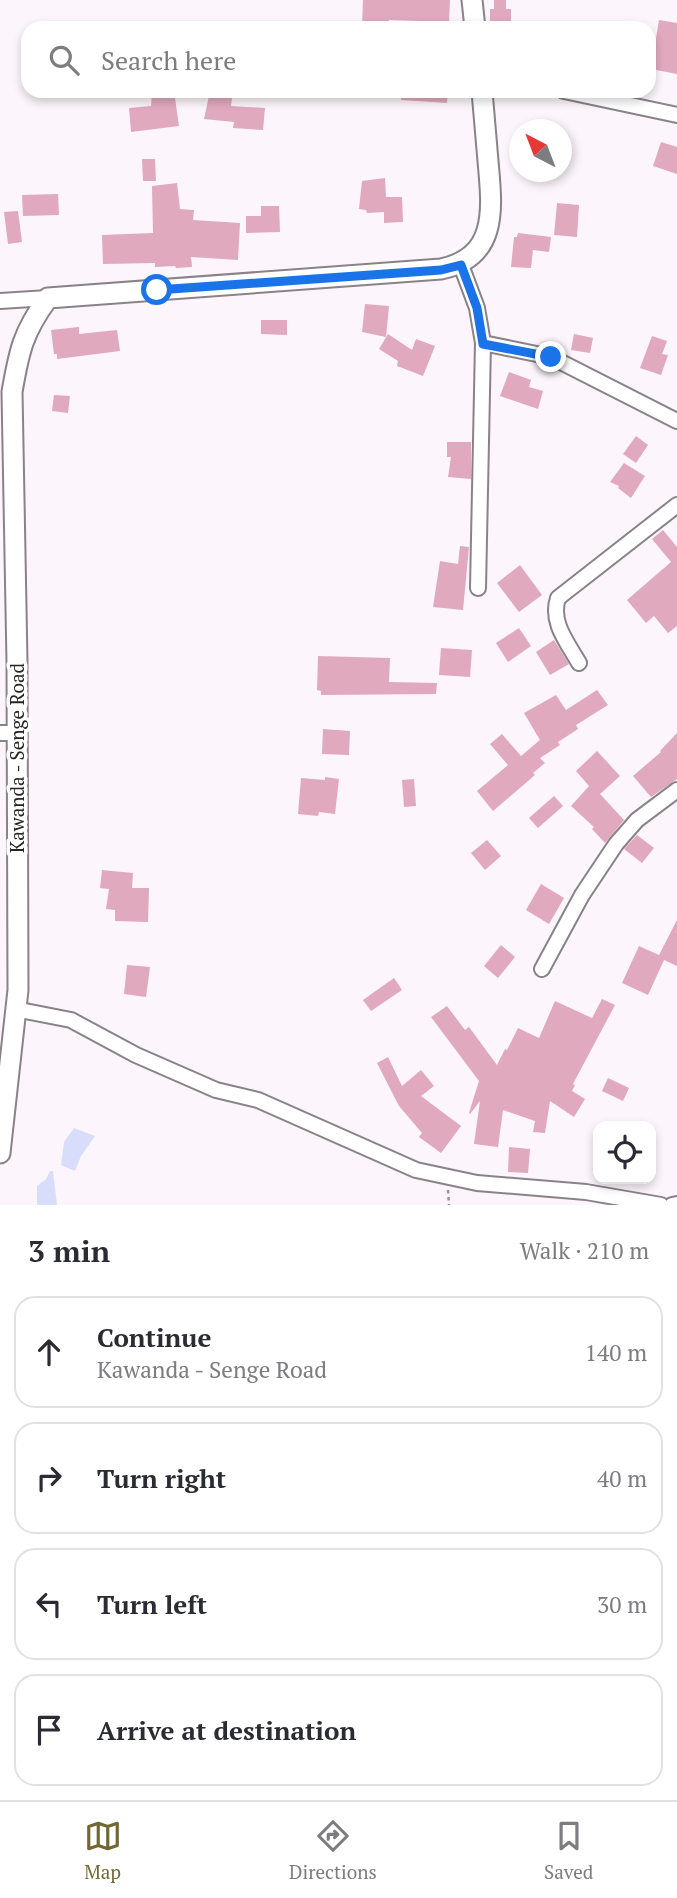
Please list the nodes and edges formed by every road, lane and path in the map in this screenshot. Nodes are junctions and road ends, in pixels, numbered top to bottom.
1 (472, 0) edge
2 (474, 21) edge
3 (483, 98) edge
4 (597, 98) edge
5 (677, 115) edge
6 (461, 265) junction
7 (48, 298) junction
8 (0, 301) edge
9 (483, 344) junction
10 (677, 421) edge
11 (677, 505) edge
12 (478, 588) dead end
13 (579, 663) dead end
14 (9, 733) edge
15 (677, 790) edge
16 (542, 969) dead end
17 (15, 1009) junction
18 (0, 1153) edge
19 (661, 1205) edge
20 (671, 1205) edge
21 (677, 1205) edge

1 - 2 street
3 - 6 street
4 - 5 street
6 - 7 street
6 - 9 street
7 - 8 street
7 - 14 street, Kawanda - Senge Road
9 - 10 street
9 - 12 street
11 - 13 street
14 - 17 street, Kawanda - Senge Road
15 - 16 street
17 - 18 street, Kawanda - Senge Road
17 - 19 street
20 - 21 street

